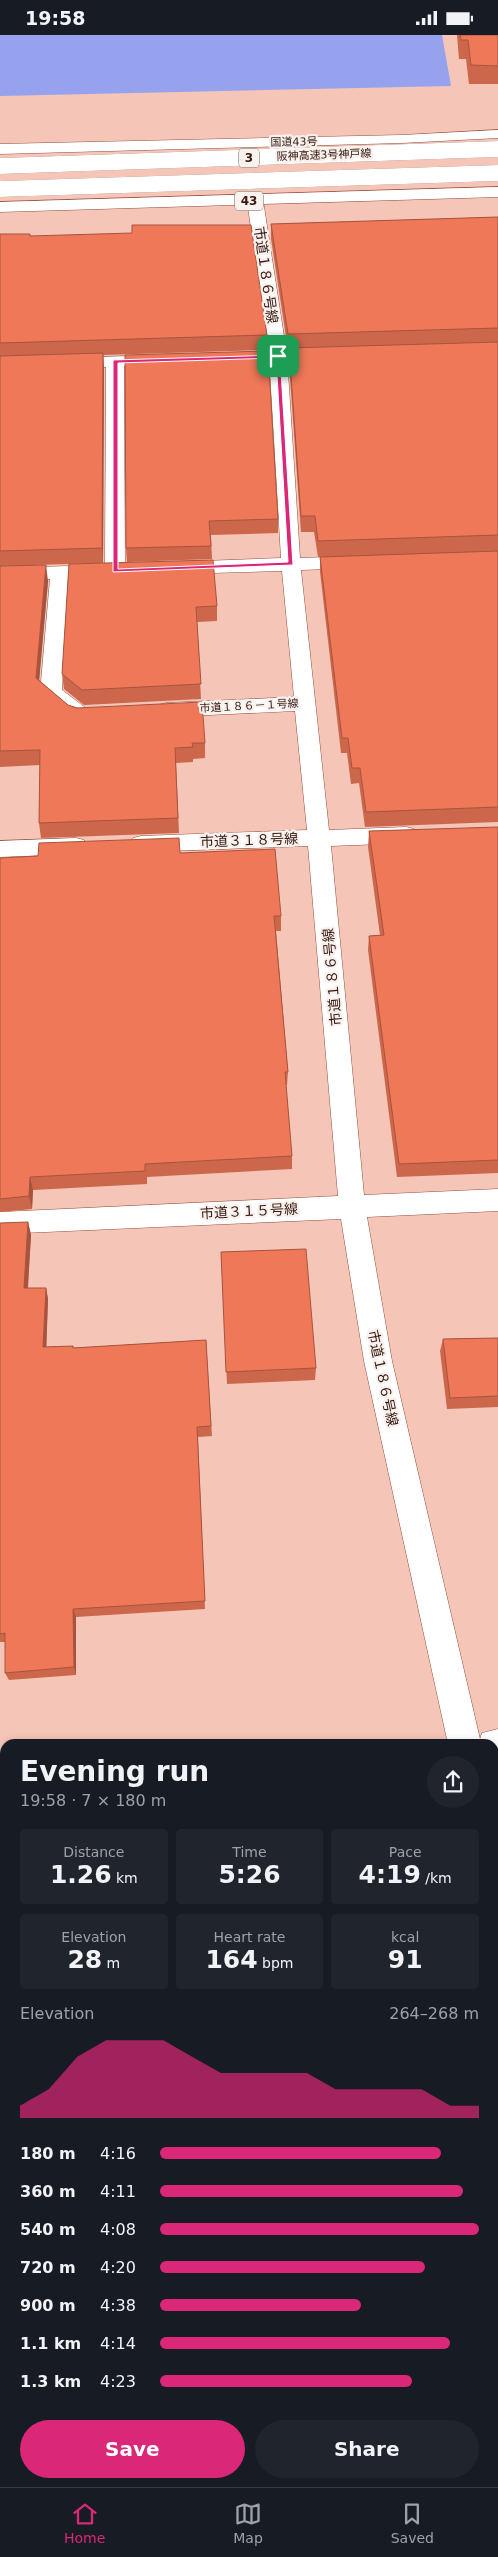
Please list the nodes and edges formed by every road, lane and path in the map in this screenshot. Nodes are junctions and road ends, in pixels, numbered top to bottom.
1 (498, 134) edge
2 (0, 149) edge
3 (498, 149) edge
4 (0, 166) edge
5 (498, 173) edge
6 (0, 189) edge
7 (498, 192) edge
8 (256, 200) junction
9 (0, 207) edge
10 (182, 359) edge
11 (115, 361) junction
12 (0, 365) edge
13 (380, 562) edge
14 (291, 564) junction
15 (135, 570) junction
16 (60, 572) junction
17 (0, 574) edge
18 (306, 703) junction
19 (148, 711) edge
20 (99, 713) edge
21 (429, 834) edge
22 (320, 838) junction
23 (0, 849) edge
24 (498, 1200) edge
25 (352, 1207) junction
26 (0, 1223) edge
27 (464, 1739) edge

1 - 2 main road, 国道43号
3 - 4 main road, 阪神高速3号神戸線 / 3, bridge
5 - 6 main road, 阪神高速3号神戸線 / 3, bridge
7 - 8 main road, 43
8 - 9 main road, 43
8 - 14 main road, 市道１８６号線
10 - 11 main road
11 - 12 main road
11 - 15 main road
13 - 14 main road
14 - 15 main road
14 - 18 main road, 市道１８６号線
15 - 16 main road
16 - 17 main road
16 - 20 main road
18 - 19 main road, 市道１８６－１号線
18 - 22 main road, 市道１８６号線
21 - 22 main road, 市道３１８号線
22 - 23 main road, 市道３１８号線
22 - 25 main road, 市道１８６号線
24 - 25 main road, 市道３１５号線
25 - 26 main road, 市道３１５号線
25 - 27 main road, 市道１８６号線

